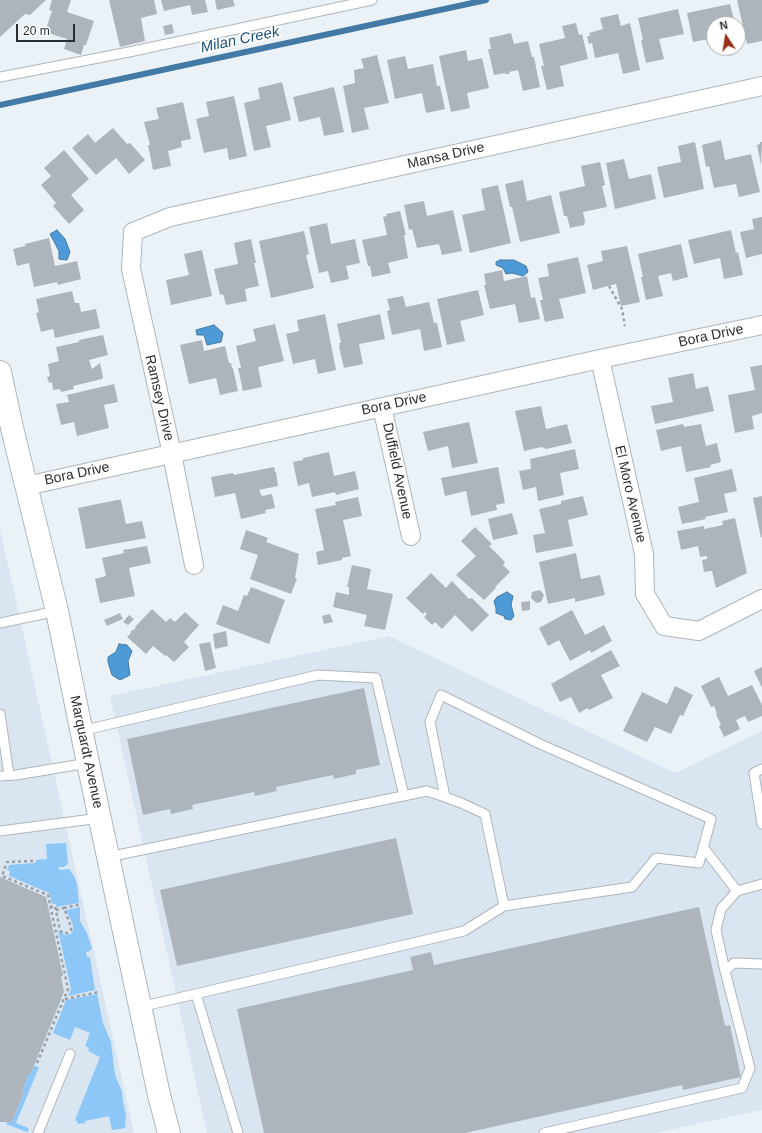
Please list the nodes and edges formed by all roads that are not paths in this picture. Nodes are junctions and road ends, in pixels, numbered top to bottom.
1 (372, 0) edge
2 (0, 77) edge
3 (762, 86) edge
4 (133, 232) joint
5 (762, 325) edge
6 (600, 359) junction
7 (0, 372) edge
8 (382, 407) junction
9 (6, 429) edge
10 (172, 454) junction
11 (26, 486) junction
12 (411, 536) dead end
13 (194, 565) dead end
14 (762, 599) edge
15 (57, 611) junction
16 (0, 623) edge
17 (0, 714) edge
18 (81, 731) junction
19 (88, 763) junction
20 (762, 769) edge
21 (5, 775) edge
22 (404, 796) junction
23 (445, 797) junction
24 (100, 818) junction
25 (762, 824) edge
26 (0, 831) edge
27 (703, 847) junction
28 (108, 857) junction
29 (762, 884) edge
30 (737, 890) junction
31 (504, 906) junction
32 (762, 964) edge
33 (725, 971) junction
34 (196, 994) junction
35 (140, 1007) junction
36 (70, 1054) dead end
37 (583, 1129) edge
38 (38, 1133) edge
39 (169, 1133) edge
40 (238, 1133) edge
41 (544, 1133) edge

1 - 2 lane
3 - 4 street, Mansa Drive
4 - 10 street, Ramsey Drive
5 - 6 street, Bora Drive
6 - 8 street, Bora Drive
6 - 14 street, El Moro Avenue
7 - 9 street, Marquardt Avenue
8 - 10 street, Bora Drive
8 - 12 street, Duffield Avenue
9 - 11 street, Marquardt Avenue
10 - 11 street, Bora Drive
10 - 13 street, Ramsey Drive
11 - 15 street, Marquardt Avenue
15 - 16 lane
15 - 18 street, Marquardt Avenue
17 - 21 lane
18 - 19 street, Marquardt Avenue
18 - 22 lane
19 - 21 lane
19 - 24 street, Marquardt Avenue
20 - 25 lane
22 - 23 lane
22 - 28 lane
23 - 27 lane
23 - 31 lane
24 - 26 lane
24 - 28 street, Marquardt Avenue
27 - 30 lane
27 - 31 lane
28 - 35 street, Marquardt Avenue
29 - 30 lane
30 - 33 lane
31 - 34 lane
32 - 33 lane
33 - 37 lane
34 - 35 lane
34 - 40 lane
35 - 39 street, Marquardt Avenue
36 - 38 lane
37 - 41 lane

